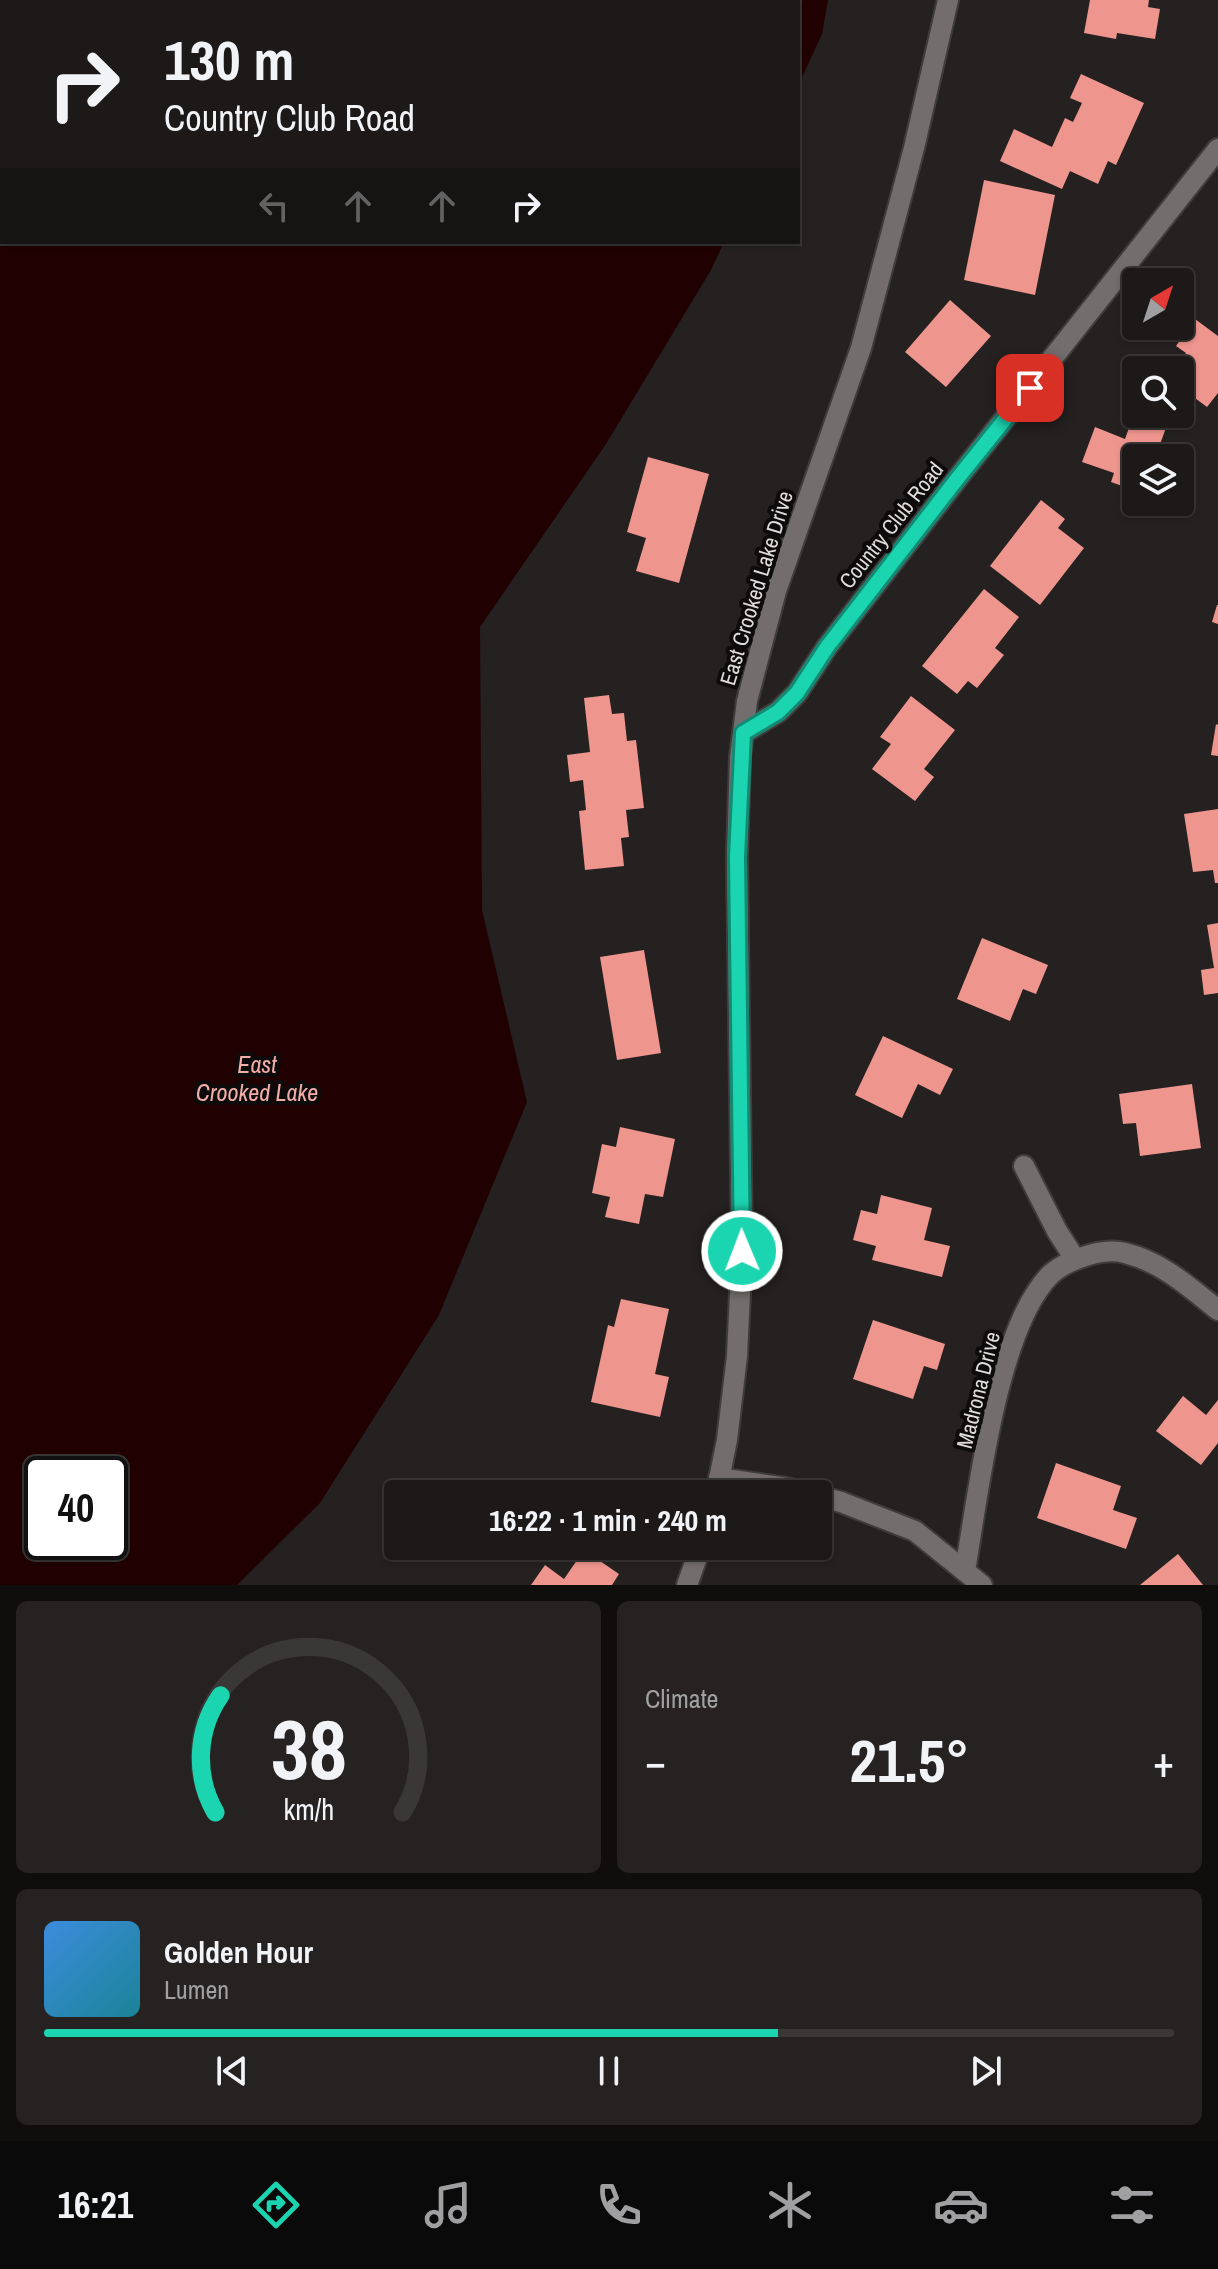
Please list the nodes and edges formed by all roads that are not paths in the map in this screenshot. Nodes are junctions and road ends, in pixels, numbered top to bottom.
1 (948, 0) edge
2 (1218, 149) edge
3 (743, 733) junction
4 (1024, 1166) dead end
5 (1075, 1259) junction
6 (1218, 1310) edge
7 (719, 1480) edge
8 (832, 1500) edge
9 (696, 1560) edge
10 (965, 1571) junction
11 (687, 1585) edge
12 (982, 1585) edge

1 - 3 street, East Crooked Lake Drive
2 - 3 street, Country Club Road
3 - 7 street, East Crooked Lake Drive
4 - 5 street
5 - 6 street, Madrona Drive
5 - 10 street, Madrona Drive
8 - 10 street
9 - 11 street
10 - 12 street

